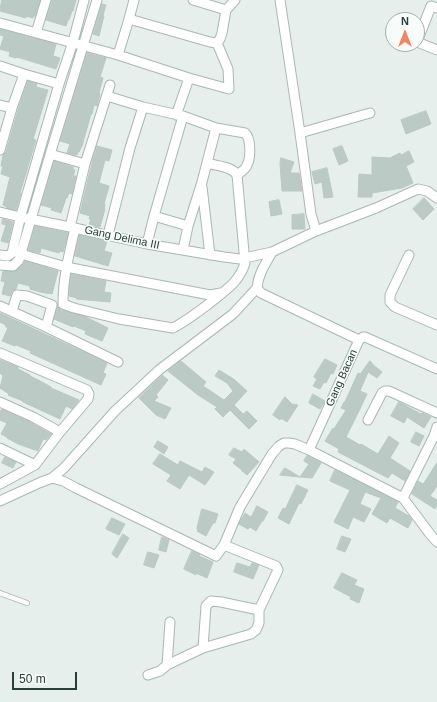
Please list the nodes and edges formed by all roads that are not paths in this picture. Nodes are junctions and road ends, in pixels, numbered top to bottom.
1 (46, 0) edge
2 (84, 0) edge
3 (97, 0) edge
4 (134, 0) edge
5 (193, 0) edge
6 (235, 0) edge
7 (280, 0) edge
8 (437, 8) edge
9 (226, 10) junction
10 (130, 19) junction
11 (425, 20) edge
12 (0, 23) edge
13 (36, 33) junction
14 (73, 42) junction
15 (217, 43) junction
16 (83, 45) junction
17 (425, 45) edge
18 (436, 50) edge
19 (118, 55) junction
20 (437, 59) edge
21 (0, 66) edge
22 (24, 74) junction
23 (189, 78) junction
24 (59, 84) junction
25 (110, 85) dead end
26 (107, 96) junction
27 (0, 105) edge
28 (144, 107) junction
29 (12, 108) junction
30 (370, 113) dead end
31 (180, 116) junction
32 (216, 128) junction
33 (300, 133) junction
34 (0, 148) edge
35 (50, 154) junction
36 (207, 163) junction
37 (85, 164) junction
38 (237, 174) junction
39 (202, 182) junction
40 (437, 198) edge
41 (0, 212) edge
42 (154, 216) junction
43 (20, 217) junction
44 (31, 218) junction
45 (188, 226) junction
46 (72, 227) junction
47 (316, 231) junction
48 (108, 235) junction
49 (147, 244) junction
50 (182, 250) junction
51 (272, 252) junction
52 (21, 254) junction
53 (210, 255) junction
54 (409, 255) dead end
55 (0, 256) edge
56 (245, 258) junction
57 (0, 265) edge
58 (66, 267) junction
59 (257, 288) junction
60 (222, 293) junction
61 (0, 306) edge
62 (12, 312) junction
63 (437, 326) edge
64 (46, 327) junction
65 (359, 340) junction
66 (0, 353) edge
67 (118, 362) dead end
68 (437, 369) edge
69 (0, 402) edge
70 (437, 413) edge
71 (368, 420) dead end
72 (60, 432) junction
73 (436, 434) edge
74 (0, 448) edge
75 (309, 450) junction
76 (35, 465) junction
77 (52, 478) junction
78 (0, 484) edge
79 (403, 498) junction
80 (0, 501) edge
81 (437, 542) edge
82 (224, 545) junction
83 (0, 593) edge
84 (27, 603) dead end
85 (259, 610) junction
86 (170, 622) dead end
87 (204, 648) junction
88 (167, 665) junction
89 (148, 675) dead end

1 - 13 street
2 - 14 street
3 - 16 street
4 - 10 street
5 - 9 street
6 - 9 street
7 - 33 street
8 - 11 street
9 - 15 street
10 - 15 street
10 - 19 street
12 - 13 street
13 - 14 street
14 - 16 street
14 - 24 street
15 - 23 street
16 - 19 street
16 - 35 street
17 - 18 street
18 - 20 street
19 - 23 street
21 - 22 street
22 - 24 street
22 - 29 street
23 - 31 street
24 - 43 street
25 - 26 street
26 - 28 street
26 - 37 street
27 - 29 street
28 - 31 street
28 - 48 street
29 - 34 street
30 - 33 street
31 - 32 street
31 - 42 street
32 - 36 street
32 - 38 street
33 - 47 street
35 - 37 street
35 - 44 street
36 - 38 street
36 - 39 street
37 - 46 street
38 - 56 street
39 - 45 street
39 - 53 street
40 - 47 street, Gang Delima III
41 - 43 street, Gang Delima III
42 - 45 street
42 - 49 street
43 - 44 street, Gang Delima III
43 - 55 street
44 - 46 street, Gang Delima III
44 - 52 street
45 - 50 street
46 - 48 street, Gang Delima III
46 - 58 street
47 - 51 street, Gang Delima III
48 - 49 street, Gang Delima III
49 - 50 street, Gang Delima III
50 - 53 street, Gang Delima III
51 - 56 street, Gang Delima III
51 - 59 street
52 - 57 street
52 - 58 street
53 - 56 street, Gang Delima III
54 - 63 street
56 - 60 street
58 - 60 street
58 - 60 street
59 - 65 street
59 - 77 street
61 - 62 street
62 - 64 street
62 - 64 street
64 - 67 street
65 - 68 street, Gang Bacan
65 - 75 street, Gang Bacan
66 - 72 street
69 - 72 street
70 - 71 street
72 - 76 street
73 - 79 street
74 - 76 street
75 - 79 street
75 - 82 street
76 - 78 street
77 - 80 street
77 - 82 street
79 - 81 street
82 - 85 street
83 - 84 lane
85 - 87 street
85 - 87 street
86 - 88 street
87 - 88 street
88 - 89 street

